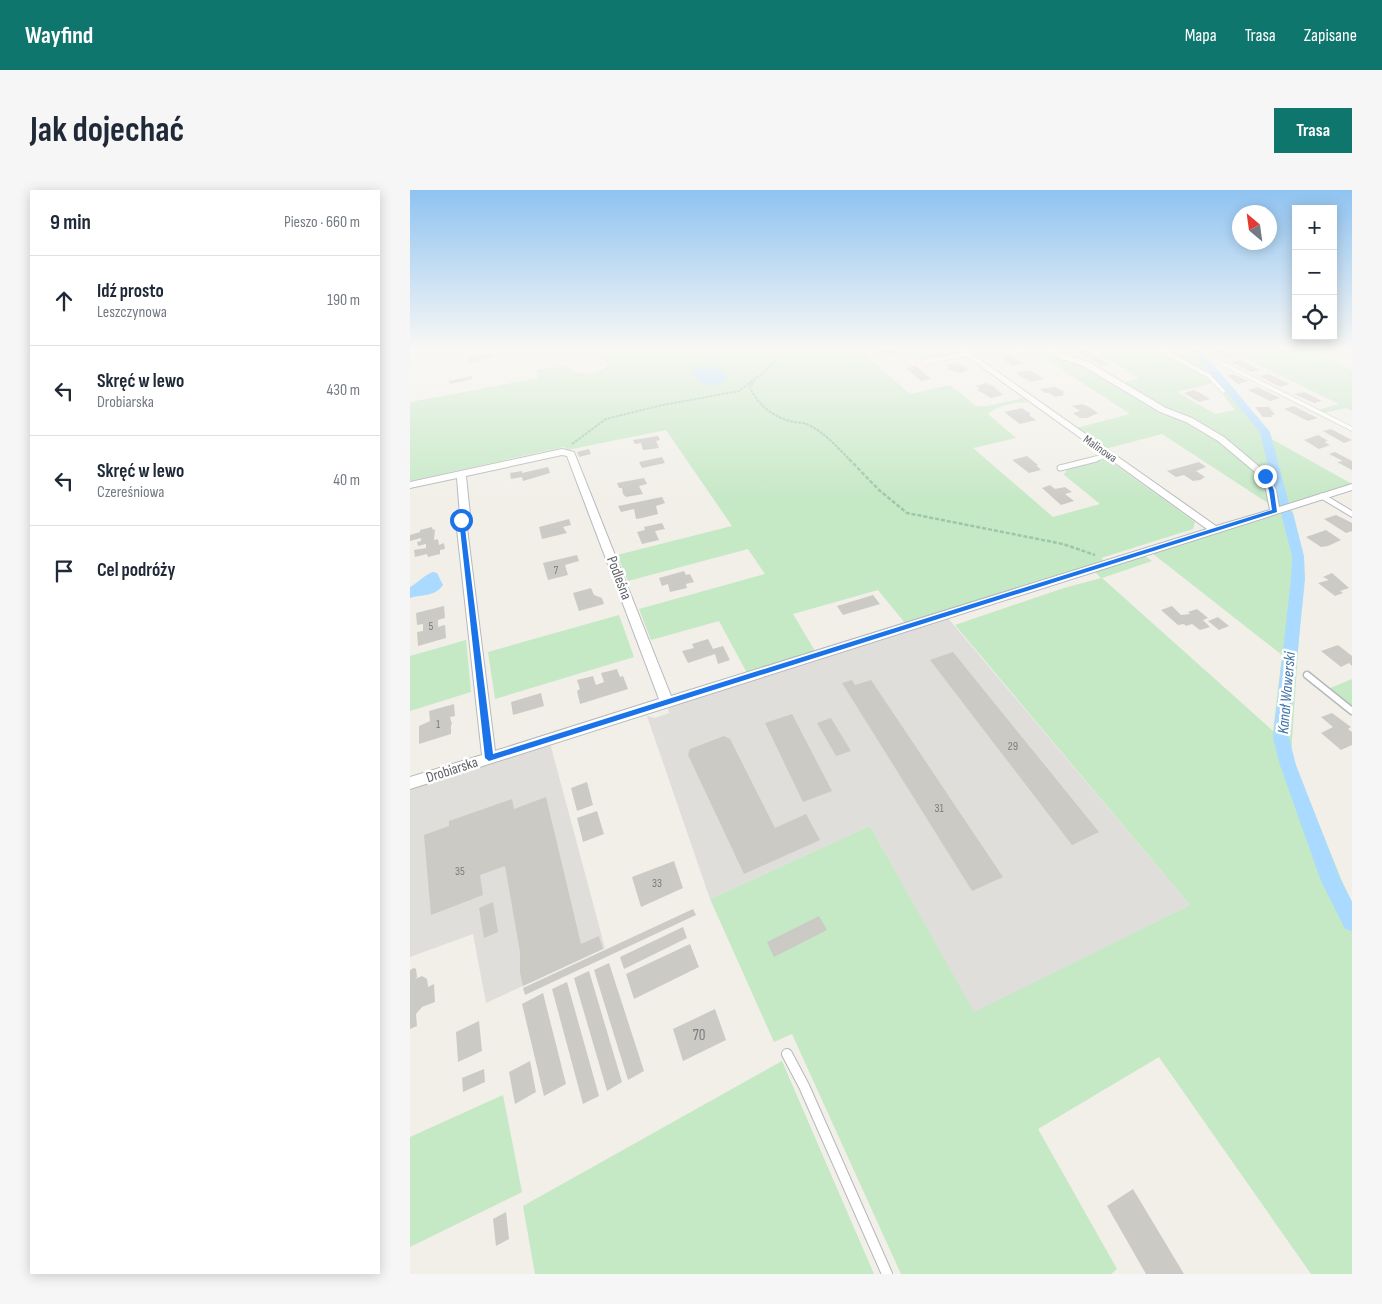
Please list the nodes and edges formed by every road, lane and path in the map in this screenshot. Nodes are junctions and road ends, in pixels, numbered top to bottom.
1 (693, 400) edge
2 (756, 400) edge
3 (1031, 400) edge
4 (1146, 400) edge
5 (1294, 400) edge
6 (1352, 429) edge
7 (568, 452) junction
8 (1109, 455) junction
9 (1060, 468) dead end
10 (461, 474) junction
11 (410, 485) edge
12 (1352, 487) edge
13 (1322, 496) junction
14 (1275, 511) junction
15 (1352, 514) edge
16 (1215, 530) junction
17 (1112, 561) junction
18 (1307, 675) dead end
19 (667, 702) junction
20 (1352, 711) edge
21 (489, 758) junction
22 (410, 783) edge
23 (787, 1054) dead end
24 (887, 1274) edge

1 - 7 path
2 - 17 path
3 - 8 street, Malinowa
4 - 14 street
5 - 6 lane
7 - 10 street
7 - 19 street, Podleśna
8 - 9 lane
8 - 16 street, Malinowa
10 - 11 street
10 - 21 street
12 - 13 street, Drobiarska
13 - 14 street, Drobiarska
13 - 15 lane
14 - 16 street, Drobiarska
16 - 17 street, Drobiarska
17 - 19 street, Drobiarska
18 - 20 lane
19 - 21 street, Drobiarska
21 - 22 street, Drobiarska
23 - 24 lane

